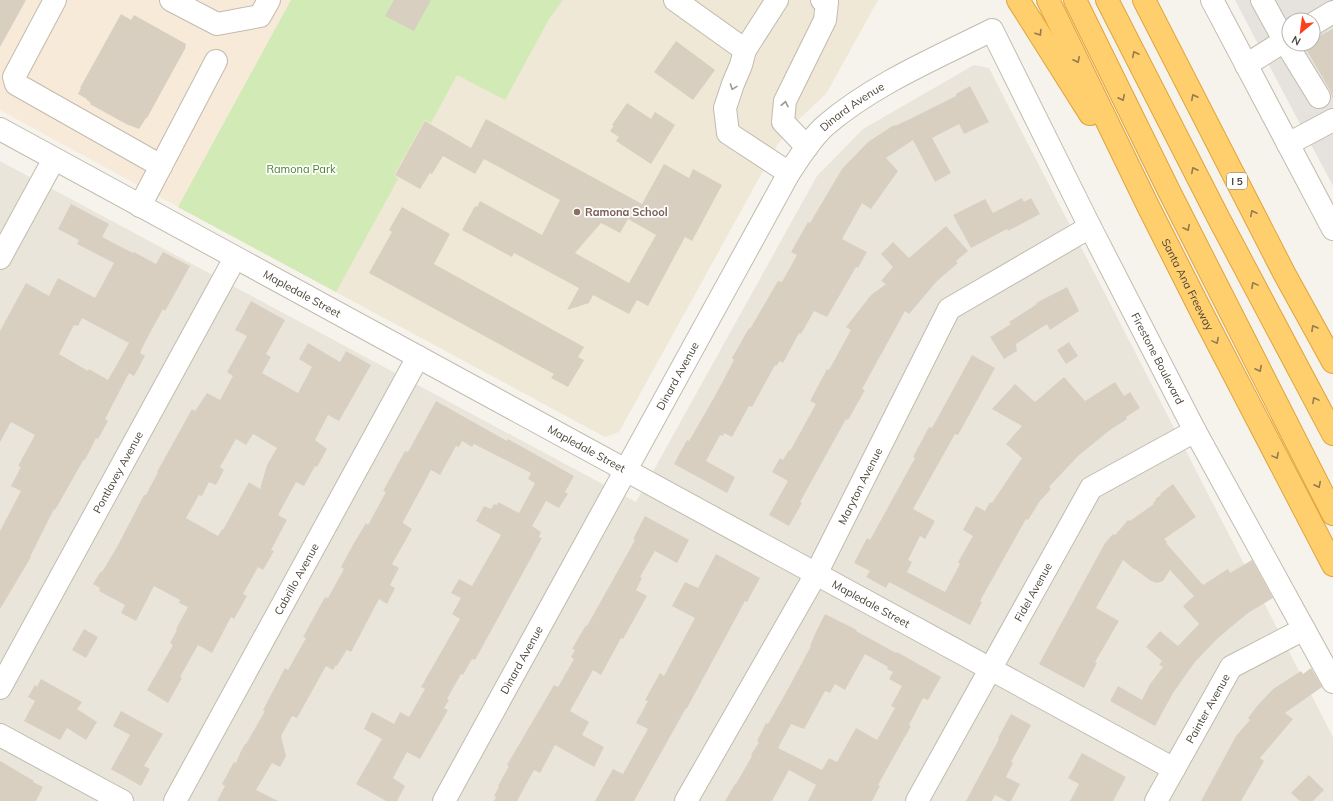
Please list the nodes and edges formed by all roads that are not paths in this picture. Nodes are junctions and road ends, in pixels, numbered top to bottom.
1 (55, 0) edge
2 (171, 0) edge
3 (269, 0) edge
4 (675, 0) edge
5 (777, 0) edge
6 (822, 0) edge
7 (1018, 0) edge
8 (1048, 0) edge
9 (1074, 0) edge
10 (1108, 0) edge
11 (1144, 0) edge
12 (1212, 0) edge
13 (1262, 0) edge
14 (1333, 12) edge
15 (1321, 19) edge
16 (992, 30) joint
17 (1281, 30) edge
18 (1281, 43) edge
19 (745, 50) junction
20 (1294, 52) edge
21 (216, 61) dead end
22 (1246, 65) junction
23 (1319, 97) dead end
24 (1333, 120) edge
25 (0, 129) edge
26 (1288, 144) junction
27 (807, 147) junction
28 (54, 159) junction
29 (161, 166) junction
30 (789, 173) junction
31 (140, 206) junction
32 (1148, 206) junction
33 (1090, 227) junction
34 (1333, 229) edge
35 (0, 258) edge
36 (236, 258) junction
37 (418, 357) junction
38 (1333, 362) edge
39 (1195, 431) junction
40 (1333, 434) edge
41 (626, 470) junction
42 (1333, 514) edge
43 (1333, 565) edge
44 (816, 574) junction
45 (1304, 629) junction
46 (990, 668) junction
47 (1333, 682) edge
48 (0, 688) edge
49 (0, 735) edge
50 (1174, 769) junction
51 (122, 801) edge
52 (174, 801) edge
53 (444, 801) edge
54 (686, 801) edge
55 (917, 801) edge
56 (1156, 801) edge

1 - 29 street
2 - 3 street
4 - 19 street
5 - 19 street
27 -> 6 street
7 -> 32 highway
8 -> 32 highway, Santa Ana Freeway
9 -> 42 highway
40 -> 10 highway
38 -> 11 highway, I 5
12 - 22 street
13 - 17 street
14 - 15 street
16 - 27 street, Dinard Avenue
16 - 33 street, Firestone Boulevard
18 - 22 street
19 -> 30 street
20 - 23 street
21 - 29 street
22 - 26 street
24 - 26 street
25 - 28 street, Mapledale Street
26 - 34 street
27 - 30 street, Dinard Avenue
28 - 31 street, Mapledale Street
28 - 35 street
29 - 31 street
30 - 41 street, Dinard Avenue
31 - 36 street, Mapledale Street
32 -> 43 highway, Santa Ana Freeway
33 - 39 street, Firestone Boulevard
33 - 44 street, Maryton Avenue
36 - 37 street, Mapledale Street
36 - 48 street, Pontlavey Avenue
37 - 41 street, Mapledale Street
37 - 52 street, Cabrillo Avenue
39 - 45 street, Firestone Boulevard
39 - 46 street, Fidel Avenue
41 - 44 street, Mapledale Street
41 - 53 street, Dinard Avenue
44 - 46 street, Mapledale Street
44 - 54 street, Maryton Avenue
45 - 47 street, Firestone Boulevard
45 - 50 street, Painter Avenue
46 - 50 street, Mapledale Street
46 - 55 street, Fidel Avenue
49 - 51 street
50 - 56 street, Painter Avenue

